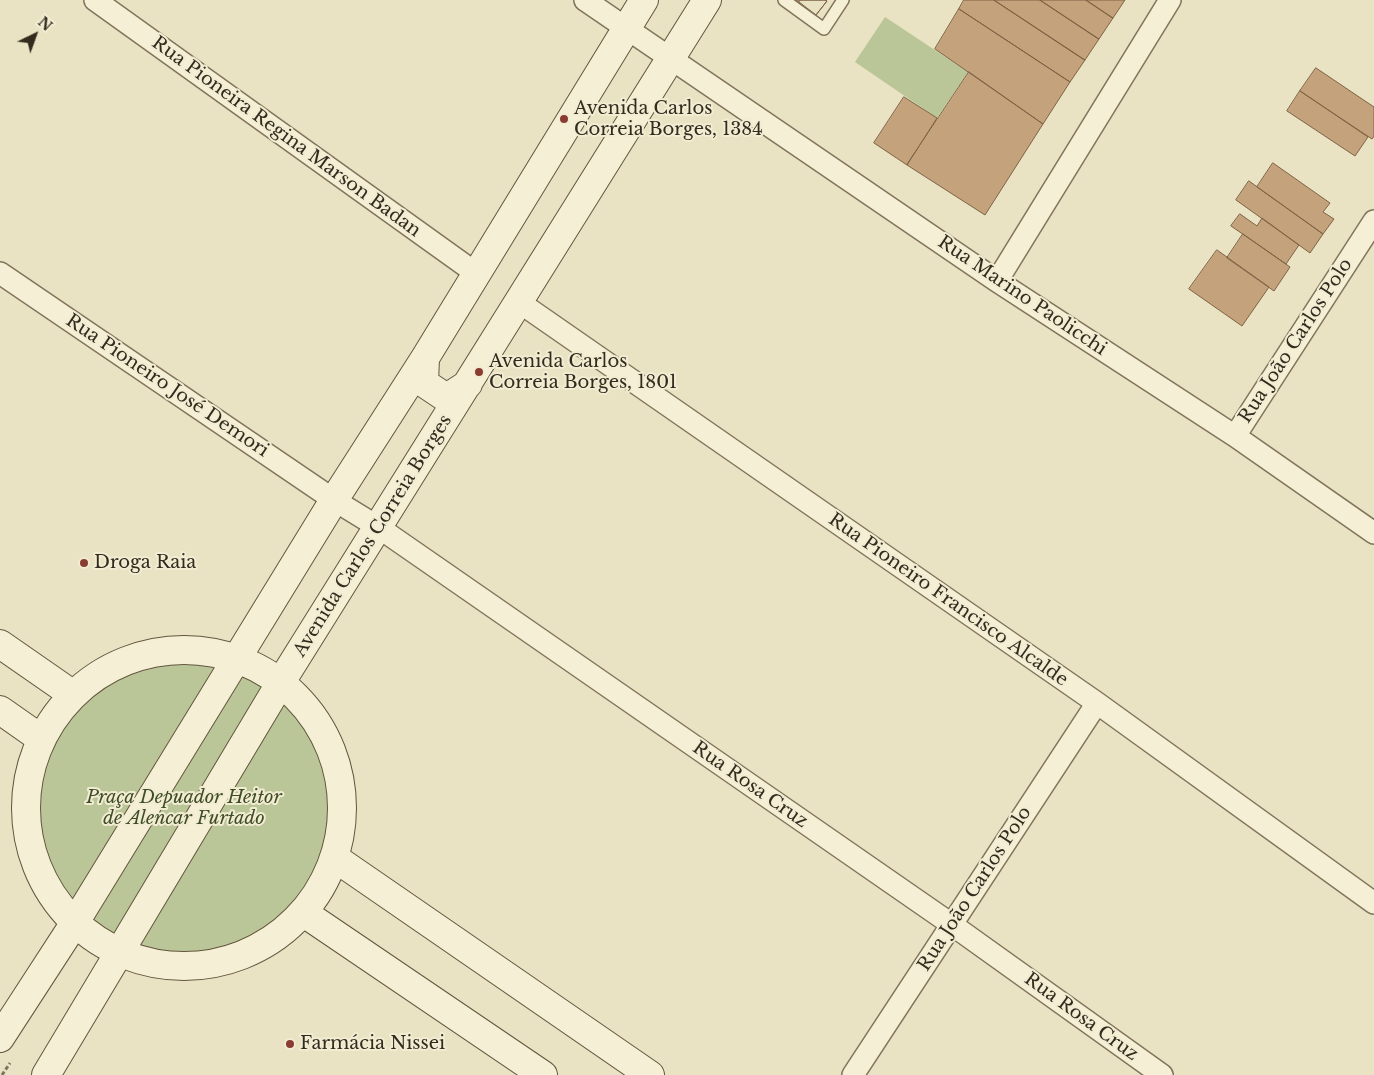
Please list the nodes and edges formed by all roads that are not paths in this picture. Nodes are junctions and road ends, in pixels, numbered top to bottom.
1 (95, 0) edge
2 (584, 0) edge
3 (644, 0) edge
4 (706, 0) edge
5 (784, 0) edge
6 (843, 0) edge
7 (1170, 0) edge
8 (626, 29) junction
9 (670, 59) junction
10 (1374, 221) edge
11 (0, 273) edge
12 (477, 274) junction
13 (997, 281) junction
14 (519, 302) junction
15 (426, 358) junction
16 (468, 384) junction
17 (1235, 436) junction
18 (334, 500) junction
19 (378, 527) junction
20 (1374, 533) edge
21 (0, 644) edge
22 (237, 660) junction
23 (281, 682) junction
24 (72, 694) junction
25 (1097, 703) junction
26 (0, 710) edge
27 (40, 738) junction
28 (335, 858) junction
29 (1374, 903) edge
30 (304, 913) junction
31 (74, 924) junction
32 (951, 924) junction
33 (119, 953) junction
34 (2, 1030) edge
35 (46, 1075) edge
36 (543, 1075) edge
37 (650, 1075) edge
38 (853, 1075) edge
39 (1162, 1075) edge

1 - 12 street, Rua Pioneira Regina Marson Badan
2 - 8 street, Rua Marino Paolicchi
3 - 8 main road
4 - 9 main road, Avenida Carlos Correia Borges
5 - 6 lane
7 - 13 street
8 - 9 street, Rua Marino Paolicchi
8 - 12 main road
9 - 13 street, Rua Marino Paolicchi
9 - 14 main road, Avenida Carlos Correia Borges
10 - 17 street, Rua João Carlos Polo
11 - 18 street, Rua Pioneiro José Demori
12 - 15 main road
13 - 17 street, Rua Marino Paolicchi
14 - 16 main road, Avenida Carlos Correia Borges
14 - 25 street, Rua Pioneiro Francisco Alcalde
15 - 16 main road
15 - 18 main road
16 - 19 main road, Avenida Carlos Correia Borges
17 - 20 street, Rua Marino Paolicchi
18 - 19 street, Rua Rosa Cruz
18 - 22 main road
19 - 23 main road, Avenida Carlos Correia Borges
19 - 32 street, Rua Rosa Cruz
21 - 24 main road
22 - 23 main road
22 - 24 main road
22 - 31 main road
23 - 28 main road
23 - 33 main road, Avenida Carlos Correia Borges
24 - 27 main road
25 - 29 street, Rua Pioneiro Francisco Alcalde
25 - 32 street, Rua João Carlos Polo
26 - 27 main road
27 - 31 main road
28 - 30 main road
28 - 37 main road
30 - 33 main road
30 - 36 main road
31 - 33 main road
31 - 34 main road
32 - 38 street, Rua João Carlos Polo
32 - 39 street, Rua Rosa Cruz
33 - 35 main road, Avenida Carlos Correia Borges

